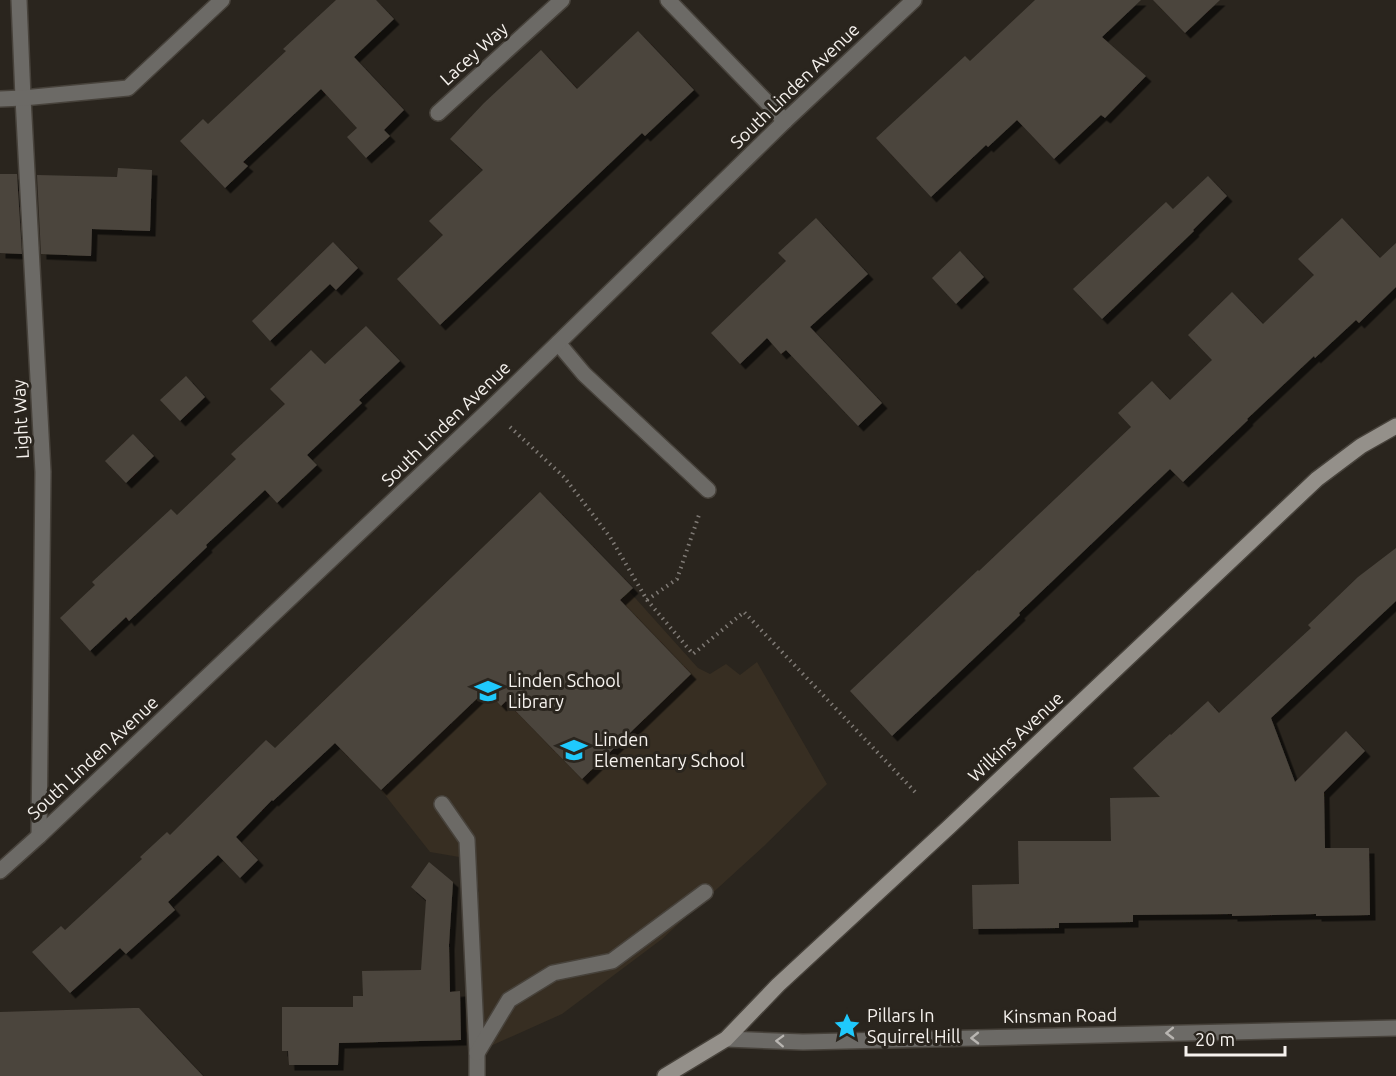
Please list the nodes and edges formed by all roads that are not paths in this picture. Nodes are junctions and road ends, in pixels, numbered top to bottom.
1 (19, 0) edge
2 (222, 0) edge
3 (562, 0) edge
4 (668, 0) edge
5 (914, 0) edge
6 (23, 98) junction
7 (0, 99) edge
8 (438, 113) dead end
9 (785, 121) junction
10 (558, 344) junction
11 (1396, 426) edge
12 (708, 490) road end
13 (442, 804) dead end
14 (39, 836) junction
15 (0, 871) edge
16 (705, 892) dead end
17 (1396, 1028) edge
18 (726, 1040) junction
19 (477, 1053) junction
20 (477, 1076) edge
21 (665, 1076) edge

1 - 6 street, Light Way
2 - 6 street
3 - 8 street, Lacey Way
4 - 9 street
5 - 9 street, South Linden Avenue
6 - 7 street
6 - 14 street, Light Way
9 - 10 street, South Linden Avenue
10 - 12 street
10 - 14 street, South Linden Avenue
11 - 18 main road, Wilkins Avenue
13 - 19 street
14 - 15 street, South Linden Avenue
16 - 19 street
17 -> 18 street, Kinsman Road
18 - 21 main road, Wilkins Avenue
19 - 20 street

